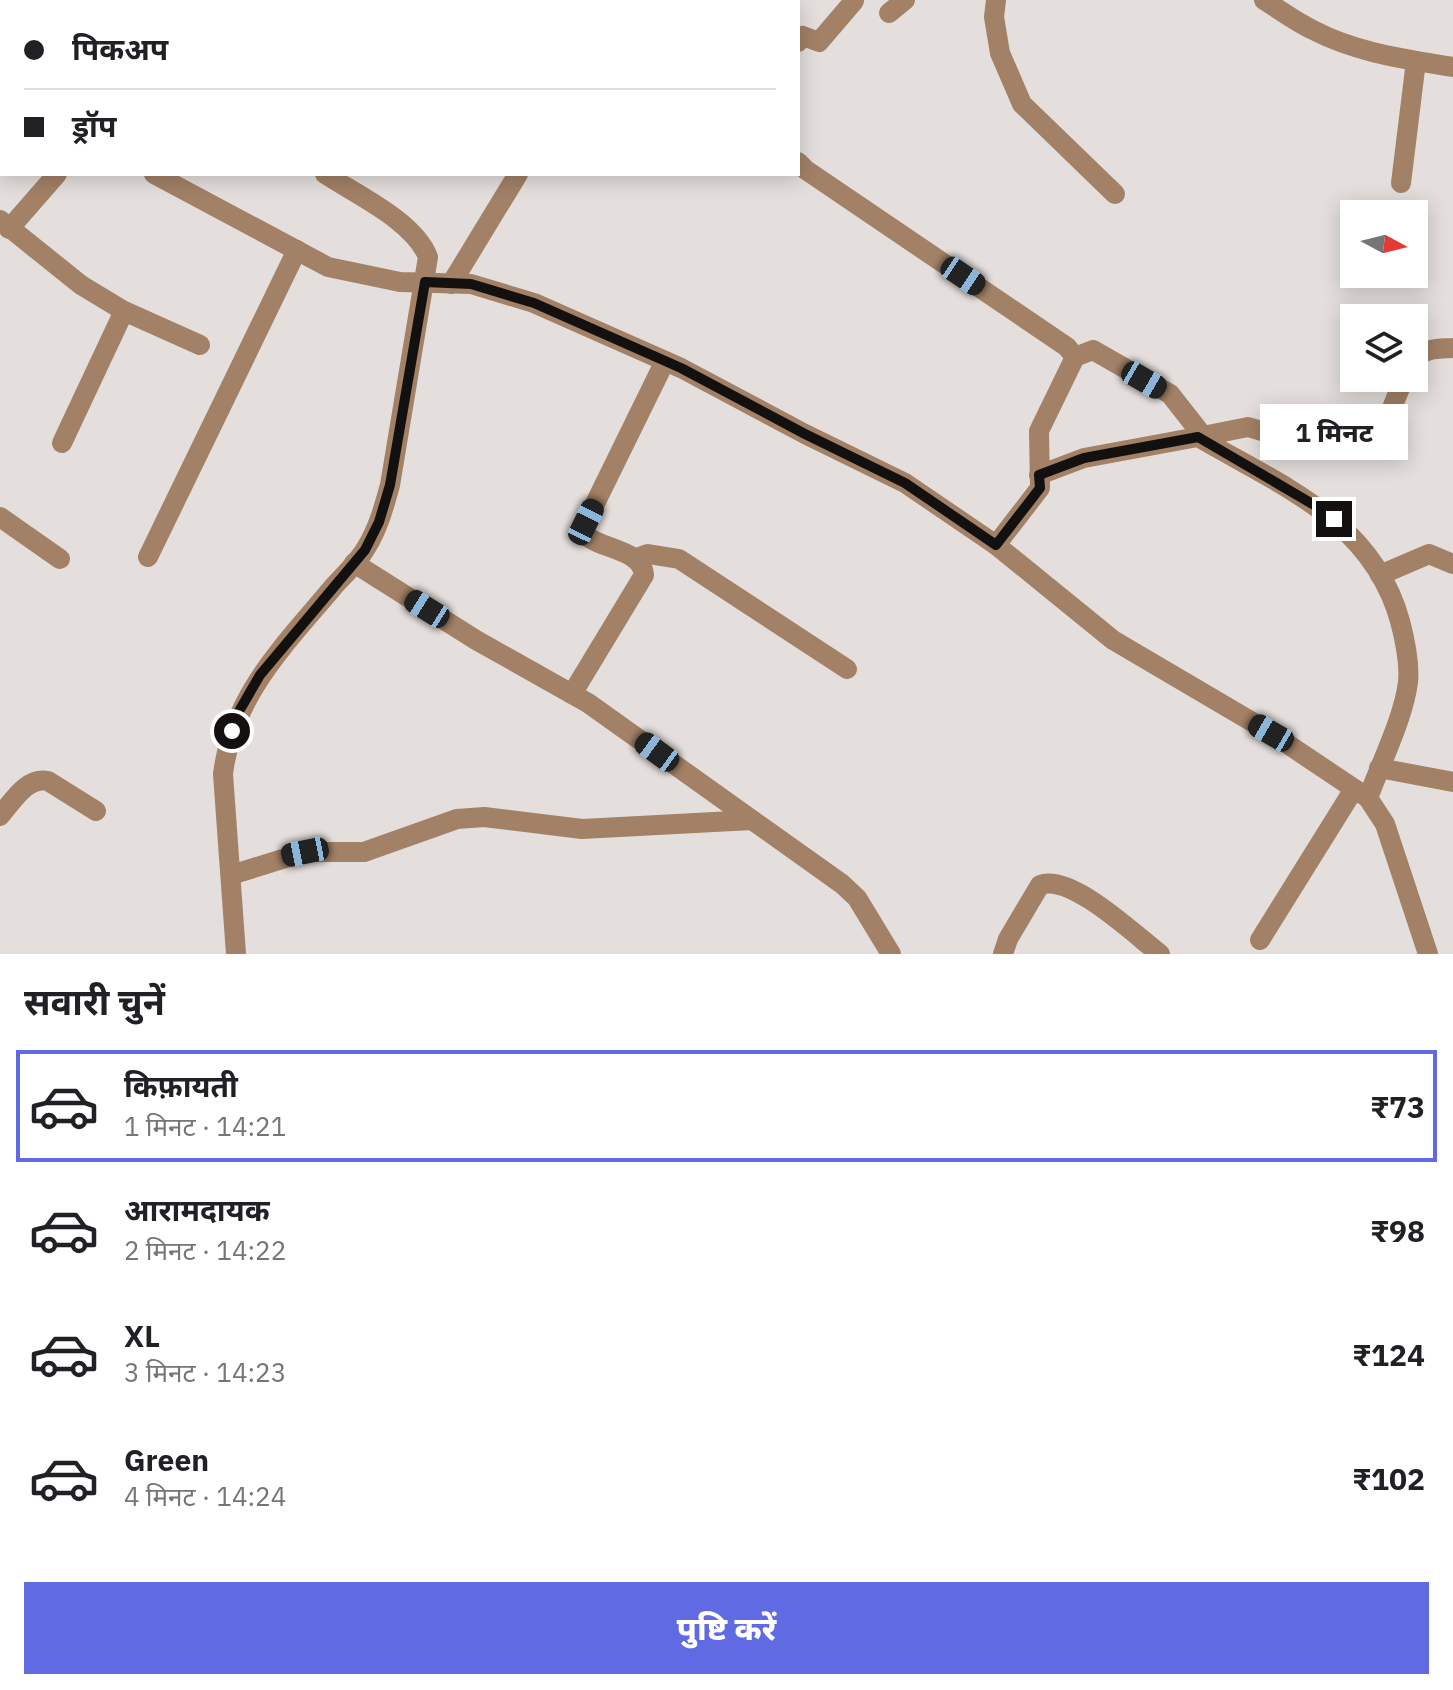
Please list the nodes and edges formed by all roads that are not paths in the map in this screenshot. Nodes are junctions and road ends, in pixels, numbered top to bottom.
1 (996, 0) edge
2 (1264, 0) edge
3 (854, 1) edge
4 (800, 40) edge
5 (1416, 61) junction
6 (1453, 67) edge
7 (800, 164) edge
8 (55, 176) edge
9 (158, 176) edge
10 (328, 176) edge
11 (517, 176) edge
12 (1401, 183) dead end
13 (1115, 194) dead end
14 (4, 224) edge
15 (297, 250) junction
16 (425, 282) junction
17 (451, 284) junction
18 (124, 311) junction
19 (200, 345) dead end
20 (1453, 348) edge
21 (1428, 350) edge
22 (1075, 357) junction
23 (665, 361) junction
24 (1398, 392) edge
25 (1200, 436) junction
26 (62, 443) dead end
27 (1039, 475) junction
28 (0, 517) edge
29 (996, 545) junction
30 (148, 557) dead end
31 (637, 558) junction
32 (60, 559) dead end
33 (354, 563) junction
34 (1453, 564) edge
35 (1380, 575) junction
36 (847, 669) dead end
37 (572, 694) junction
38 (1379, 768) junction
39 (1453, 782) edge
40 (1361, 794) junction
41 (96, 811) dead end
42 (0, 816) edge
43 (752, 820) junction
44 (231, 875) junction
45 (1260, 940) dead end
46 (236, 954) edge
47 (891, 954) edge
48 (1003, 954) edge
49 (1160, 954) edge
50 (1428, 954) edge

1 - 13 street
2 - 5 street
3 - 4 street
5 - 6 street
5 - 12 street
7 - 22 street
8 - 14 street
9 - 15 street
10 - 16 street
11 - 17 street
14 - 18 street
15 - 16 street
15 - 30 street
16 - 17 street
16 - 33 street
17 - 23 street
18 - 19 street
18 - 26 street
20 - 21 street
22 - 25 street
22 - 27 street
23 - 29 street
23 - 31 street
24 - 25 street
25 - 27 street
25 - 35 street
27 - 29 street
28 - 32 street
29 - 40 street
31 - 36 street
31 - 37 street
33 - 37 street
33 - 44 street
34 - 35 street
35 - 38 street
37 - 43 street
38 - 39 street
38 - 40 street
40 - 45 street
40 - 50 street
41 - 42 street
43 - 44 street
43 - 47 street
44 - 46 street
48 - 49 street

